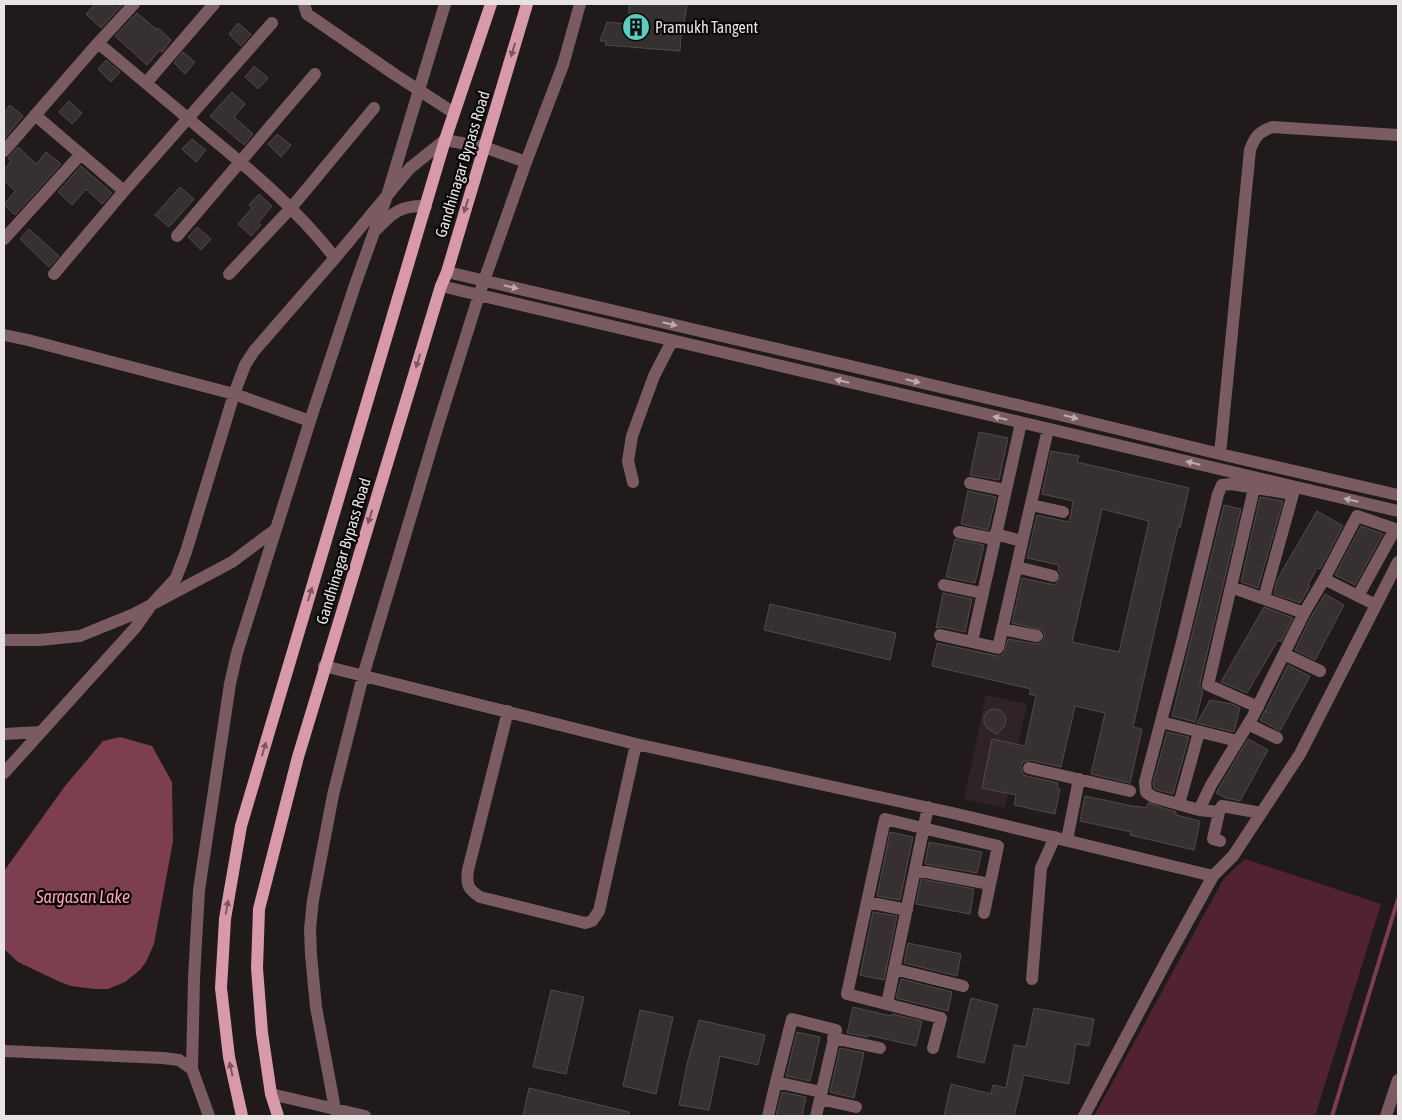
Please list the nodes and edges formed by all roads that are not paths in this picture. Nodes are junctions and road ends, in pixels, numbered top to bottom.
1 (134, 4) edge
2 (214, 4) edge
3 (304, 4) edge
4 (445, 4) edge
5 (491, 4) edge
6 (526, 4) edge
7 (580, 4) edge
8 (272, 23) dead end
9 (98, 43) junction
10 (314, 74) dead end
11 (146, 83) junction
12 (418, 90) junction
13 (374, 108) dead end
14 (454, 113) junction
15 (35, 115) junction
16 (189, 118) junction
17 (1398, 135) edge
18 (445, 140) junction
19 (484, 147) junction
20 (4, 150) edge
21 (81, 154) junction
22 (241, 162) junction
23 (526, 162) junction
24 (124, 192) junction
25 (387, 196) junction
26 (426, 206) junction
27 (291, 208) junction
28 (373, 233) junction
29 (177, 236) dead end
30 (4, 239) edge
31 (335, 258) junction
32 (447, 272) junction
33 (54, 274) dead end
34 (229, 274) dead end
35 (484, 281) junction
36 (441, 286) junction
37 (479, 295) junction
38 (4, 335) edge
39 (672, 341) junction
40 (234, 394) junction
41 (310, 421) junction
42 (1021, 422) junction
43 (1048, 429) junction
44 (1220, 454) junction
45 (633, 482) dead end
46 (970, 483) dead end
47 (1256, 483) junction
48 (1006, 490) junction
49 (1398, 495) edge
50 (1031, 505) junction
51 (1398, 511) edge
52 (1063, 512) dead end
53 (276, 529) junction
54 (959, 532) dead end
55 (994, 537) junction
56 (1022, 542) junction
57 (1398, 562) edge
58 (1016, 567) junction
59 (1053, 576) dead end
60 (1324, 579) junction
61 (944, 585) dead end
62 (1231, 587) junction
63 (982, 593) junction
64 (1358, 596) junction
65 (1264, 598) junction
66 (152, 604) junction
67 (1376, 605) junction
68 (1304, 613) junction
69 (1002, 629) junction
70 (940, 635) dead end
71 (1037, 636) dead end
72 (4, 640) edge
73 (972, 642) junction
74 (1284, 654) junction
75 (324, 666) junction
76 (1320, 671) dead end
77 (363, 676) junction
78 (1258, 706) junction
79 (508, 711) junction
80 (1161, 722) junction
81 (1248, 724) junction
82 (41, 732) junction
83 (1199, 732) junction
84 (4, 734) edge
85 (1277, 738) dead end
86 (1237, 742) junction
87 (636, 744) junction
88 (1029, 768) dead end
89 (4, 772) edge
90 (1079, 780) junction
91 (1130, 791) dead end
92 (1179, 804) junction
93 (928, 807) junction
94 (1199, 810) junction
95 (1219, 812) junction
96 (1261, 814) junction
97 (923, 829) junction
98 (1061, 838) junction
99 (1220, 841) dead end
100 (915, 870) junction
101 (1213, 876) junction
102 (990, 884) junction
103 (867, 902) junction
104 (907, 910) junction
105 (984, 913) dead end
106 (894, 969) junction
107 (1032, 979) dead end
108 (962, 986) dead end
109 (887, 1004) junction
110 (833, 1038) junction
111 (880, 1048) dead end
112 (933, 1048) dead end
113 (4, 1051) edge
114 (192, 1069) junction
115 (1398, 1080) edge
116 (776, 1082) junction
117 (271, 1094) junction
118 (821, 1096) junction
119 (856, 1107) dead end
120 (336, 1113) edge
121 (209, 1116) edge
122 (242, 1116) edge
123 (278, 1116) edge
124 (365, 1116) edge
125 (768, 1116) edge
126 (816, 1116) edge
127 (1084, 1116) edge
128 (1386, 1116) edge

1 - 9 street
2 - 11 street
3 - 12 street
4 - 12 street
5 - 14 main road, Gandhinagar Bypass Road
6 -> 19 main road, Gandhinagar Bypass Road
7 - 23 street
8 - 16 street
9 - 11 street
9 - 15 street
10 - 22 street
11 - 16 street
12 - 14 street
12 - 25 street
13 - 27 street
14 - 18 main road, Gandhinagar Bypass Road
15 - 20 street
15 - 21 street
16 - 22 street
16 - 24 street
17 - 44 street
18 - 19 street
18 - 25 street
18 - 26 main road, Gandhinagar Bypass Road
19 - 23 street
19 -> 32 main road, Gandhinagar Bypass Road
21 - 24 street
21 - 30 street
22 - 27 street
22 - 29 street
23 - 35 street
24 - 33 street
25 - 28 street
25 - 31 street
26 - 28 street
122 -> 26 main road, Gandhinagar Bypass Road
27 - 31 street
27 - 34 street
28 - 41 street
31 - 40 street
32 - 35 street
32 - 36 main road, Gandhinagar Bypass Road
35 - 37 street
35 -> 44 street
36 - 37 street
36 -> 75 main road, Gandhinagar Bypass Road
37 - 39 street
37 - 77 street
38 - 40 street
42 -> 39 street
39 - 45 street
40 - 41 street
40 - 66 street
41 - 53 street
42 - 43 street
42 - 48 street
47 -> 43 street
43 - 50 street
44 - 49 street
46 - 48 street
51 -> 47 street
47 - 62 street
47 - 65 street
47 - 80 street
48 - 55 street
50 - 52 street
50 - 56 street
53 - 66 street
53 - 114 street
54 - 55 street
55 - 56 street
55 - 63 street
56 - 58 street
57 - 67 street
58 - 59 street
58 - 69 street
60 - 64 street
60 - 64 street
60 - 68 street
61 - 63 street
62 - 65 street
62 - 78 street
63 - 73 street
64 - 67 street
65 - 68 street
66 - 72 street
66 - 82 street
67 - 96 street
68 - 74 street
69 - 71 street
69 - 73 street
70 - 73 street
74 - 76 street
74 - 78 street
75 - 77 street
75 - 117 main road, Gandhinagar Bypass Road
77 - 79 street
77 - 120 street
78 - 81 street
79 - 87 street
79 - 87 street
80 - 83 street
80 - 92 street
81 - 85 street
81 - 86 street
82 - 84 street
82 - 89 street
83 - 86 street
83 - 92 street
86 - 94 street
87 - 93 street
88 - 90 street
90 - 91 street
90 - 98 street
92 - 94 street
93 - 97 street
93 - 98 street
94 - 95 street
95 - 96 street
95 - 99 street
96 - 101 street
97 - 100 street
97 - 102 street
97 - 103 street
98 - 101 street
98 - 107 street
100 - 102 street
100 - 104 street
101 - 127 street
102 - 105 street
103 - 104 street
103 - 109 street
104 - 106 street
106 - 108 street
106 - 109 street
109 - 112 street
110 - 111 street
110 - 116 street
110 - 118 street
113 - 114 street
114 - 121 street
115 - 128 street
116 - 118 street
116 - 125 street
117 - 120 street
117 - 123 main road, Gandhinagar Bypass Road
118 - 119 street
118 - 126 street
120 - 124 street

